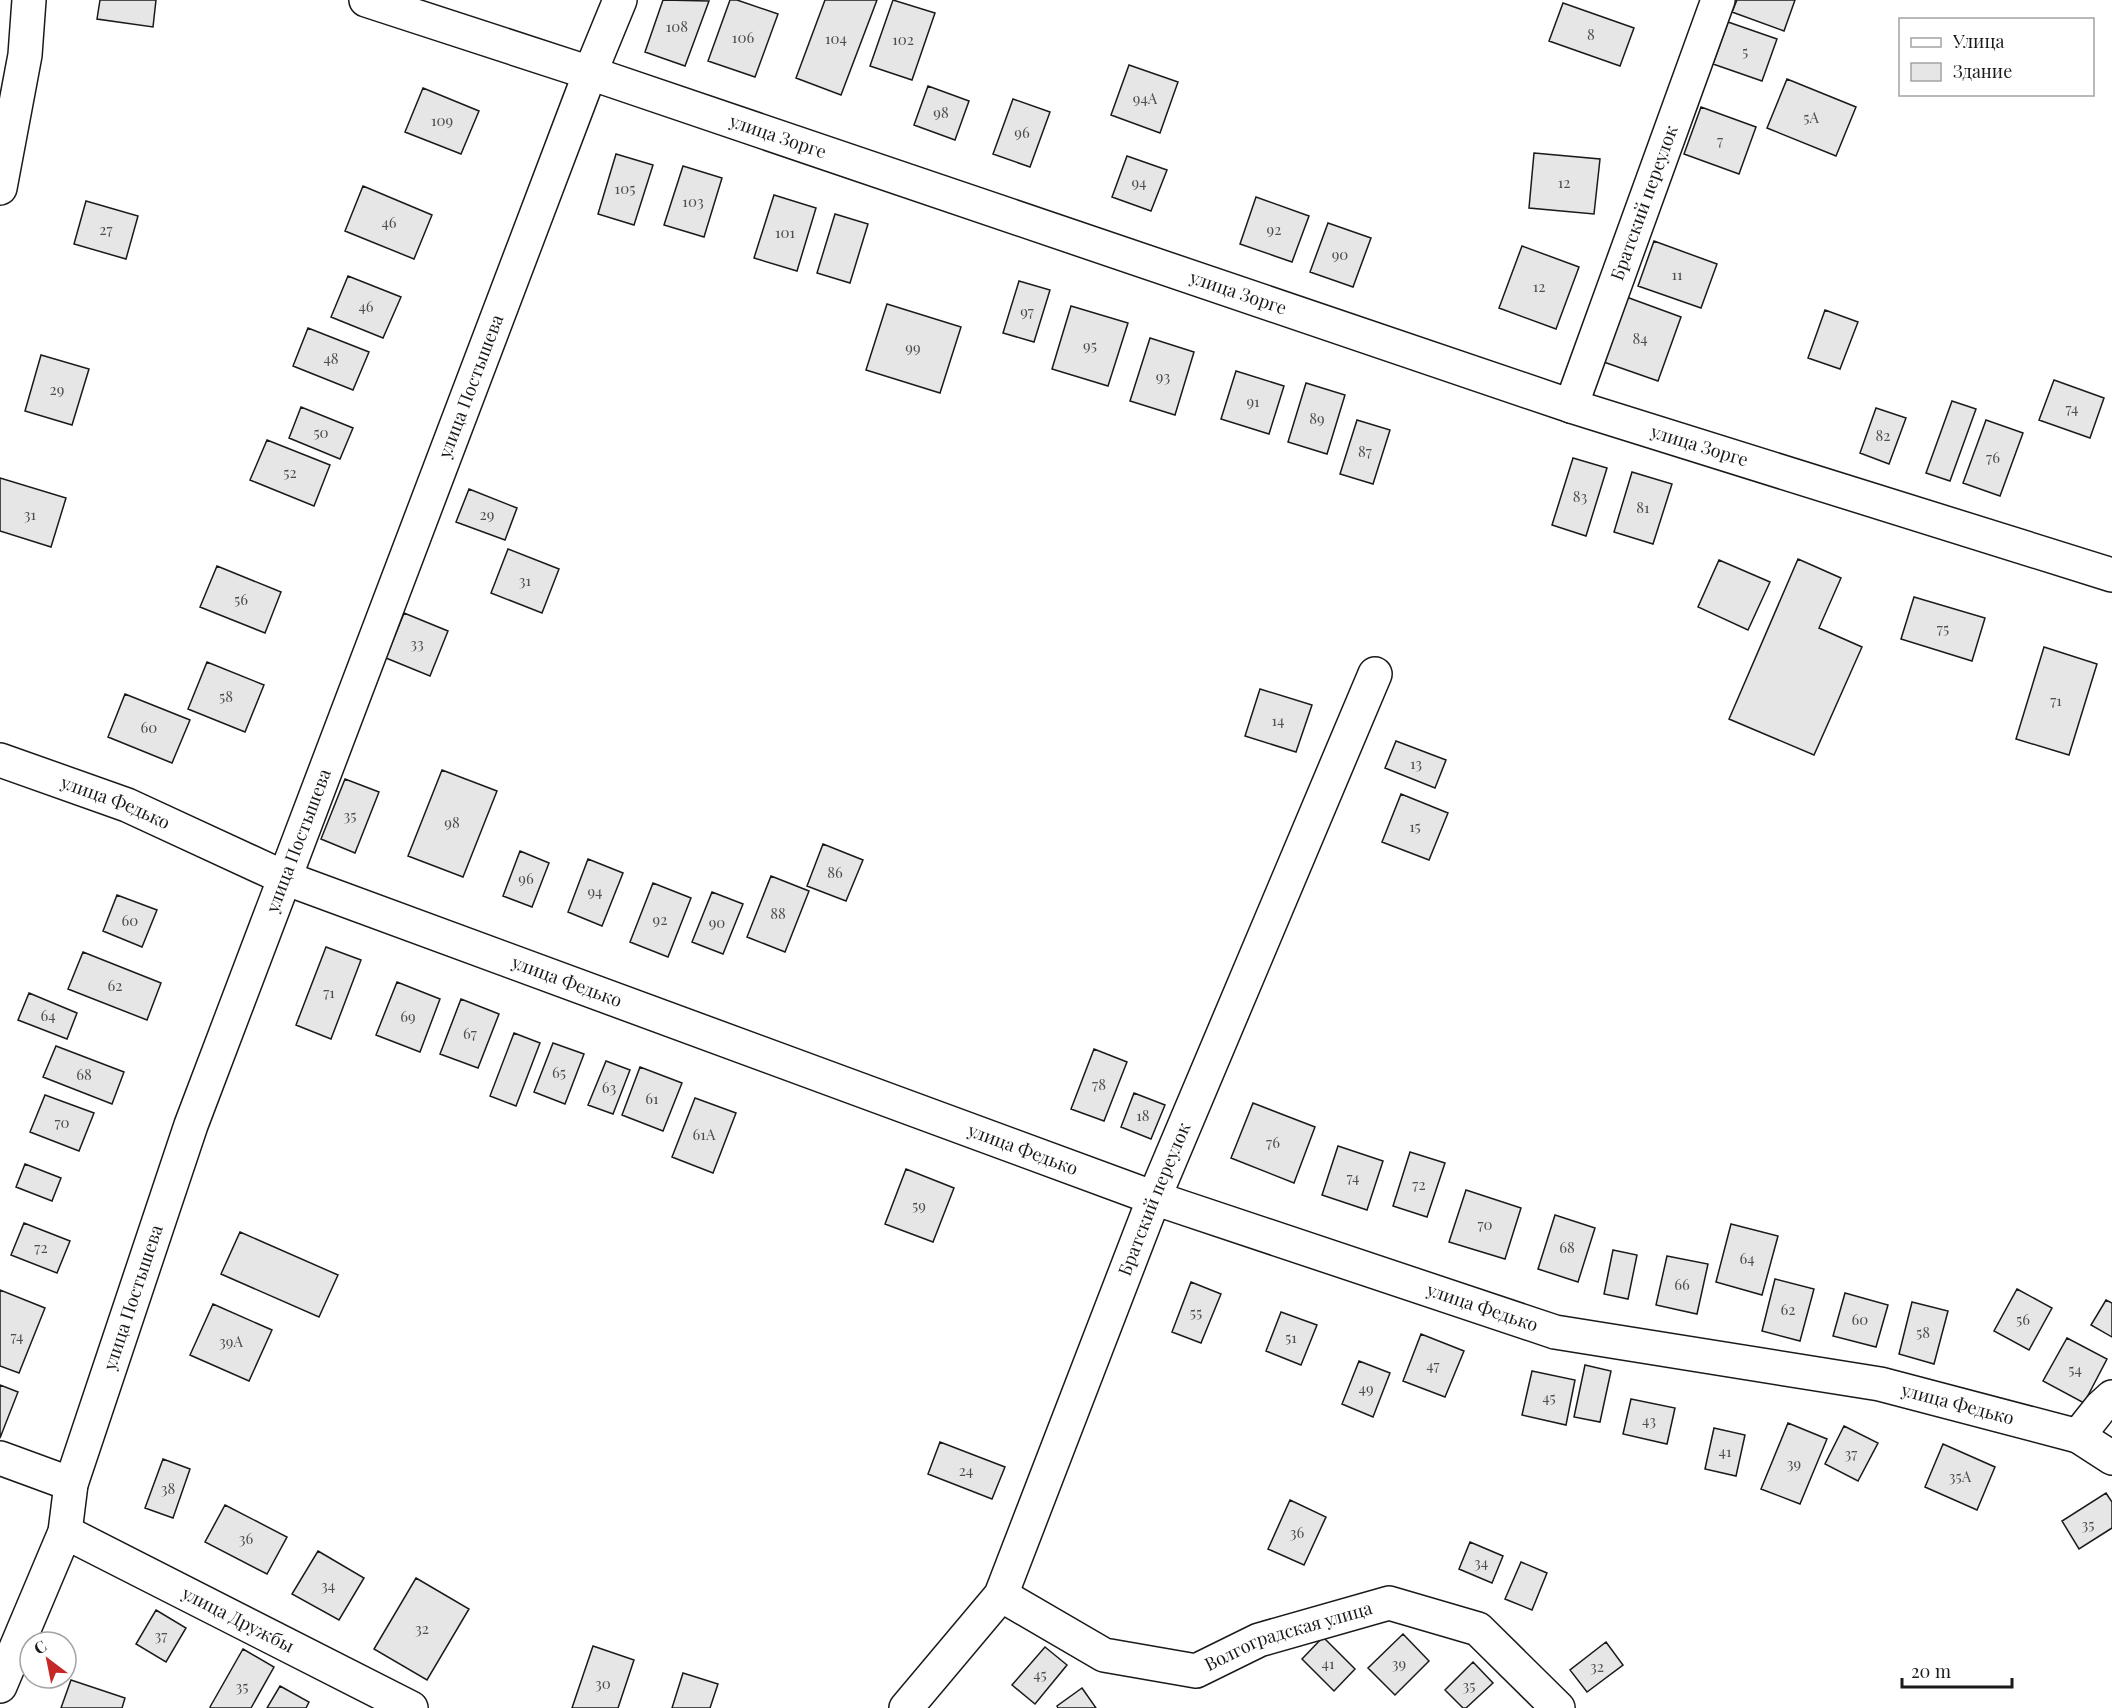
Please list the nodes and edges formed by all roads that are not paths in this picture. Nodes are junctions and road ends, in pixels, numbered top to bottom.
1 (29, 0) edge
2 (366, 0) edge
3 (620, 0) edge
4 (1718, 0) edge
5 (590, 73) junction
6 (0, 188) edge
7 (1571, 406) junction
8 (2112, 575) edge
9 (1375, 675) dead end
10 (0, 760) edge
11 (285, 878) junction
12 (1154, 1198) junction
13 (2106, 1402) edge
14 (2078, 1436) junction
15 (0, 1458) edge
16 (2112, 1458) edge
17 (71, 1484) junction
18 (65, 1532) junction
19 (1001, 1595) junction
20 (0, 1686) edge
21 (411, 1708) edge
22 (906, 1708) edge
23 (1558, 1708) edge

1 - 6 street
2 - 5 street, улица Зорге
3 - 5 street, улица Постышева
4 - 7 street, Братский переулок
5 - 7 street, улица Зорге
5 - 11 street, улица Постышева
7 - 8 street, улица Зорге
9 - 12 street, Братский переулок
10 - 11 street, улица Федько
11 - 12 street, улица Федько
11 - 17 street, улица Постышева
12 - 14 street, улица Федько
12 - 19 street, Братский переулок
13 - 14 street
14 - 16 street, улица Федько
15 - 17 street
17 - 18 street, улица Постышева
18 - 20 street, улица Постышева
18 - 21 street, улица Дружбы
19 - 22 street, Братский переулок
19 - 23 street, Волгоградская улица

